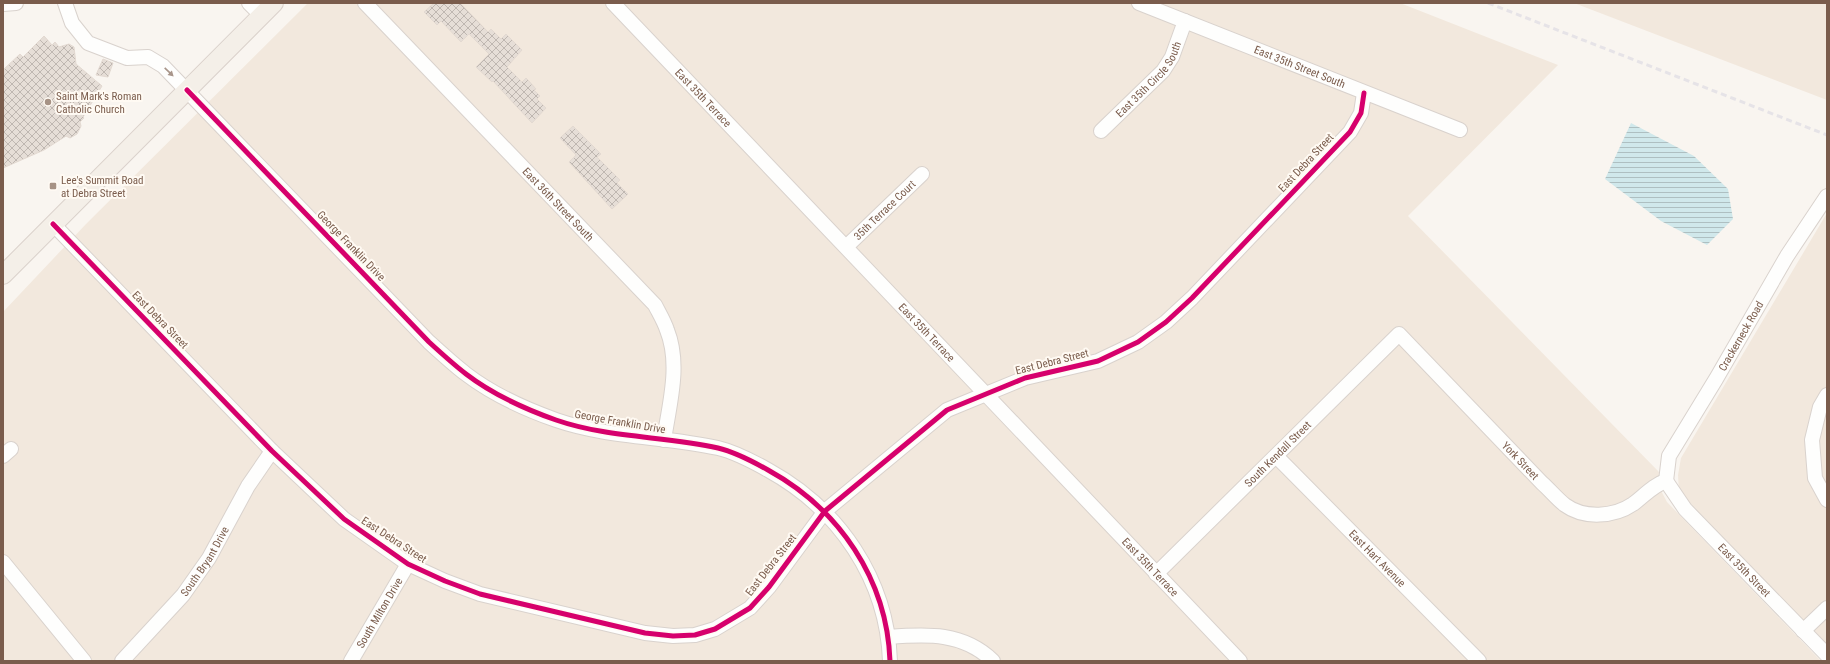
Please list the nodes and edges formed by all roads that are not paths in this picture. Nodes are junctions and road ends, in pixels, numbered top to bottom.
1 (16, 3) edge
2 (65, 3) edge
3 (249, 3) edge
4 (274, 3) edge
5 (365, 3) edge
6 (613, 3) edge
7 (1139, 3) edge
8 (3, 4) edge
9 (262, 16) junction
10 (1185, 21) junction
11 (188, 90) junction
12 (1364, 93) junction
13 (1460, 130) dead end
14 (1101, 131) dead end
15 (922, 174) dead end
16 (1827, 196) edge
17 (54, 224) junction
18 (847, 246) junction
19 (3, 275) edge
20 (1399, 334) joint
21 (985, 393) junction
22 (1827, 395) edge
23 (664, 440) junction
24 (272, 451) junction
25 (1276, 456) junction
26 (1666, 481) junction
27 (1827, 500) edge
28 (825, 511) junction
29 (3, 562) edge
30 (408, 564) junction
31 (1156, 574) junction
32 (1827, 608) edge
33 (1803, 631) junction
34 (889, 637) junction
35 (1827, 655) edge
36 (84, 661) edge
37 (122, 661) edge
38 (351, 661) edge
39 (890, 661) edge
40 (993, 661) edge
41 (1240, 661) edge
42 (1479, 661) edge

1 - 8 street
2 -> 11 street, George Franklin Drive
3 - 9 street
4 - 9 main road
5 - 23 street, East 36th Street South
6 - 18 street, East 35th Terrace
7 - 10 street, East 35th Street South
9 - 11 main road
10 - 12 street, East 35th Street South
10 - 14 street, East 35th Circle South
11 - 17 main road
11 - 23 street, George Franklin Drive
12 - 13 street, East 35th Street South
12 - 21 street, East Debra Street
15 - 18 street, 35th Terrace Court
16 - 26 street, Crackerneck Road
17 - 19 main road
17 - 24 street, East Debra Street
18 - 21 street, East 35th Terrace
20 - 25 street, South Kendall Street
20 - 26 street, York Street
21 - 28 street, East Debra Street
21 - 31 street, East 35th Terrace
22 - 27 street
23 - 28 street, George Franklin Drive
24 - 30 street, East Debra Street
24 - 37 street, South Bryant Drive
25 - 31 street, South Kendall Street
25 - 42 street, East Hart Avenue
26 - 33 street, East 35th Street
28 - 30 street, East Debra Street
28 - 34 street, George Franklin Drive
29 - 36 street
30 - 38 street, South Milton Drive
31 - 41 street, East 35th Terrace
32 - 33 street
33 - 35 street, East 35th Street
34 - 39 street, George Franklin Drive
34 - 40 street

